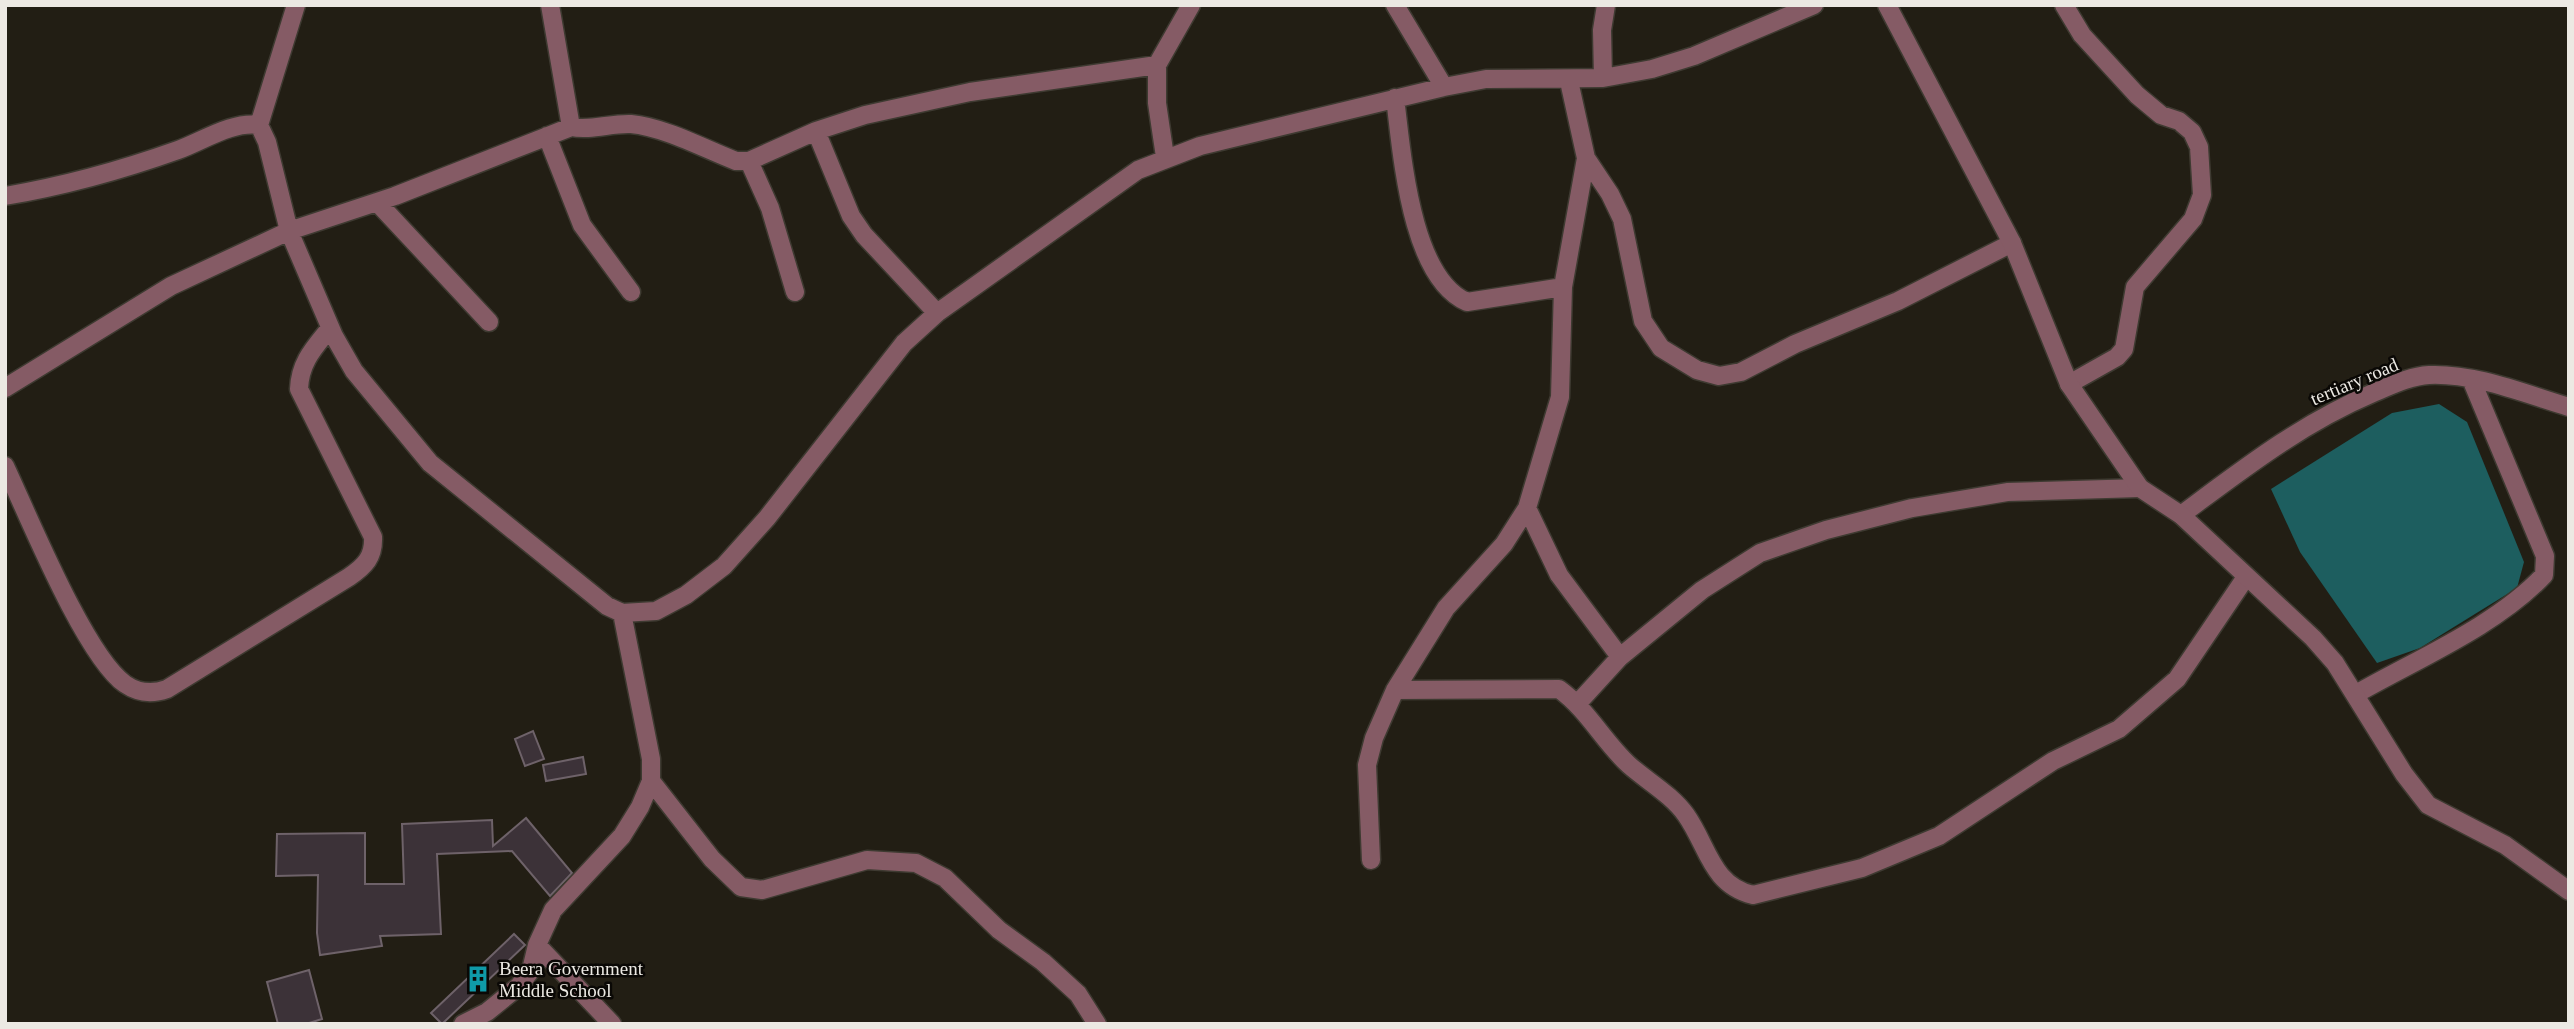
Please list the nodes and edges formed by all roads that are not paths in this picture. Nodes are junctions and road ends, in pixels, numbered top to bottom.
1 (296, 5) edge
2 (550, 5) edge
3 (1191, 5) edge
4 (1395, 5) edge
5 (1606, 5) edge
6 (1814, 5) edge
7 (1887, 5) edge
8 (2064, 5) edge
9 (1157, 65) junction
10 (1603, 78) junction
11 (1569, 81) junction
12 (1444, 87) junction
13 (1395, 98) junction
14 (259, 125) junction
15 (571, 127) junction
16 (816, 131) junction
17 (547, 136) junction
18 (1166, 157) junction
19 (1586, 158) junction
20 (748, 161) junction
21 (5, 196) edge
22 (377, 202) junction
23 (289, 230) junction
24 (2012, 243) junction
25 (1563, 287) junction
26 (631, 292) dead end
27 (795, 292) dead end
28 (937, 313) junction
29 (489, 322) dead end
30 (330, 328) junction
31 (2471, 379) junction
32 (2069, 384) junction
33 (5, 388) edge
34 (2569, 407) edge
35 (5, 466) edge
36 (2140, 488) junction
37 (1527, 508) junction
38 (2181, 515) junction
39 (2246, 577) junction
40 (622, 613) junction
41 (1620, 657) junction
42 (1395, 690) junction
43 (2357, 694) junction
44 (1578, 703) junction
45 (651, 781) junction
46 (1371, 860) dead end
47 (2569, 891) edge
48 (537, 945) junction
49 (463, 1024) edge
50 (612, 1024) edge
51 (1097, 1024) edge

1 - 14 street
2 - 15 street
3 - 9 street
4 - 12 street
5 - 10 street
6 - 10 street
7 - 24 street
8 - 32 street
9 - 16 street
9 - 18 street
10 - 11 street
11 - 12 street
11 - 19 street
12 - 13 street
13 - 18 street
13 - 25 street
14 - 21 street
14 - 23 street
15 - 17 street
15 - 20 street
16 - 20 street
16 - 28 street
17 - 22 street
17 - 26 street
18 - 28 street
19 - 24 street
19 - 25 street
20 - 27 street
22 - 23 street
22 - 29 street
23 - 30 street
23 - 33 street
24 - 32 street
25 - 37 street
28 - 40 street
30 - 35 street
30 - 40 street
31 - 34 street, tertiary road
31 - 38 street, tertiary road
31 - 43 street
32 - 36 street
36 - 38 street
36 - 41 street
37 - 41 street
37 - 42 street
38 - 39 street
39 - 43 street
39 - 44 street
40 - 45 street
41 - 44 street
42 - 44 street
42 - 46 street
43 - 47 street
45 - 48 street
45 - 51 street
48 - 49 street
48 - 50 street

